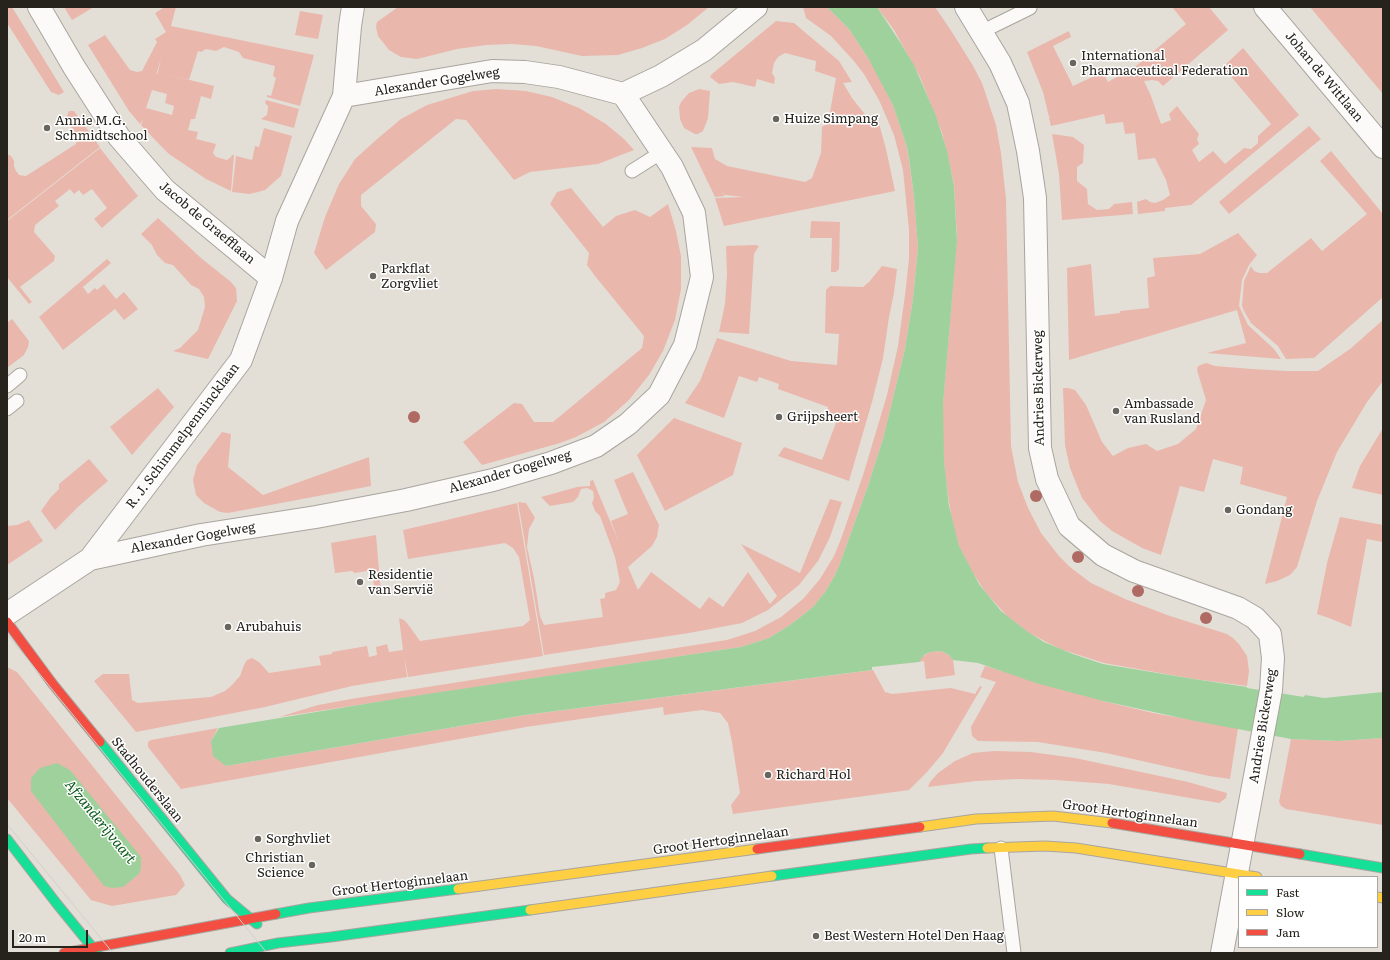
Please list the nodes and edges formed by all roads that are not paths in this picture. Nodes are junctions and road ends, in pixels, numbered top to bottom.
1 (38, 7) edge
2 (353, 7) edge
3 (756, 7) edge
4 (966, 7) edge
5 (1265, 7) edge
6 (1030, 8) dead end
7 (981, 32) junction
8 (623, 94) junction
9 (344, 96) junction
10 (1383, 147) edge
11 (662, 152) junction
12 (632, 171) dead end
13 (271, 278) junction
14 (20, 375) dead end
15 (7, 386) edge
16 (90, 559) junction
17 (7, 614) edge
18 (7, 622) edge
19 (7, 839) edge
20 (1242, 845) junction
21 (1001, 848) junction
22 (1383, 868) edge
23 (1248, 875) edge
24 (1238, 905) edge
25 (250, 918) junction
26 (278, 943) junction
27 (95, 950) edge
28 (64, 953) edge
29 (230, 953) edge
30 (286, 953) edge
31 (1014, 953) edge
32 (1222, 953) edge

1 - 13 street, Jacob de Graefflaan
2 - 9 street, R. J. Schimmelpennincklaan
3 - 8 street
4 - 7 street, Andries Bickerweg
5 - 10 street, Johan de Wittlaan
6 - 7 lane
7 - 20 street, Andries Bickerweg
8 - 9 street, Alexander Gogelweg
8 - 11 street, Alexander Gogelweg
9 - 13 street, R. J. Schimmelpennincklaan
11 - 12 lane
11 - 16 street, Alexander Gogelweg
13 - 16 street, R. J. Schimmelpennincklaan
14 - 15 lane
16 - 17 street, R. J. Schimmelpennincklaan
18 - 25 main road, Stadhouderslaan
19 - 27 main road
20 - 22 main road, Groot Hertoginnelaan
20 - 23 street, Andries Bickerweg
20 - 25 main road, Groot Hertoginnelaan
21 - 23 main road
21 - 26 main road
21 - 31 lane
24 - 32 street, Andries Bickerweg
25 - 26 main road, Stadhouderslaan
25 - 27 main road, Groot Hertoginnelaan
26 - 29 main road
26 - 30 main road, Stadhouderslaan
27 - 28 main road, Groot Hertoginnelaan

